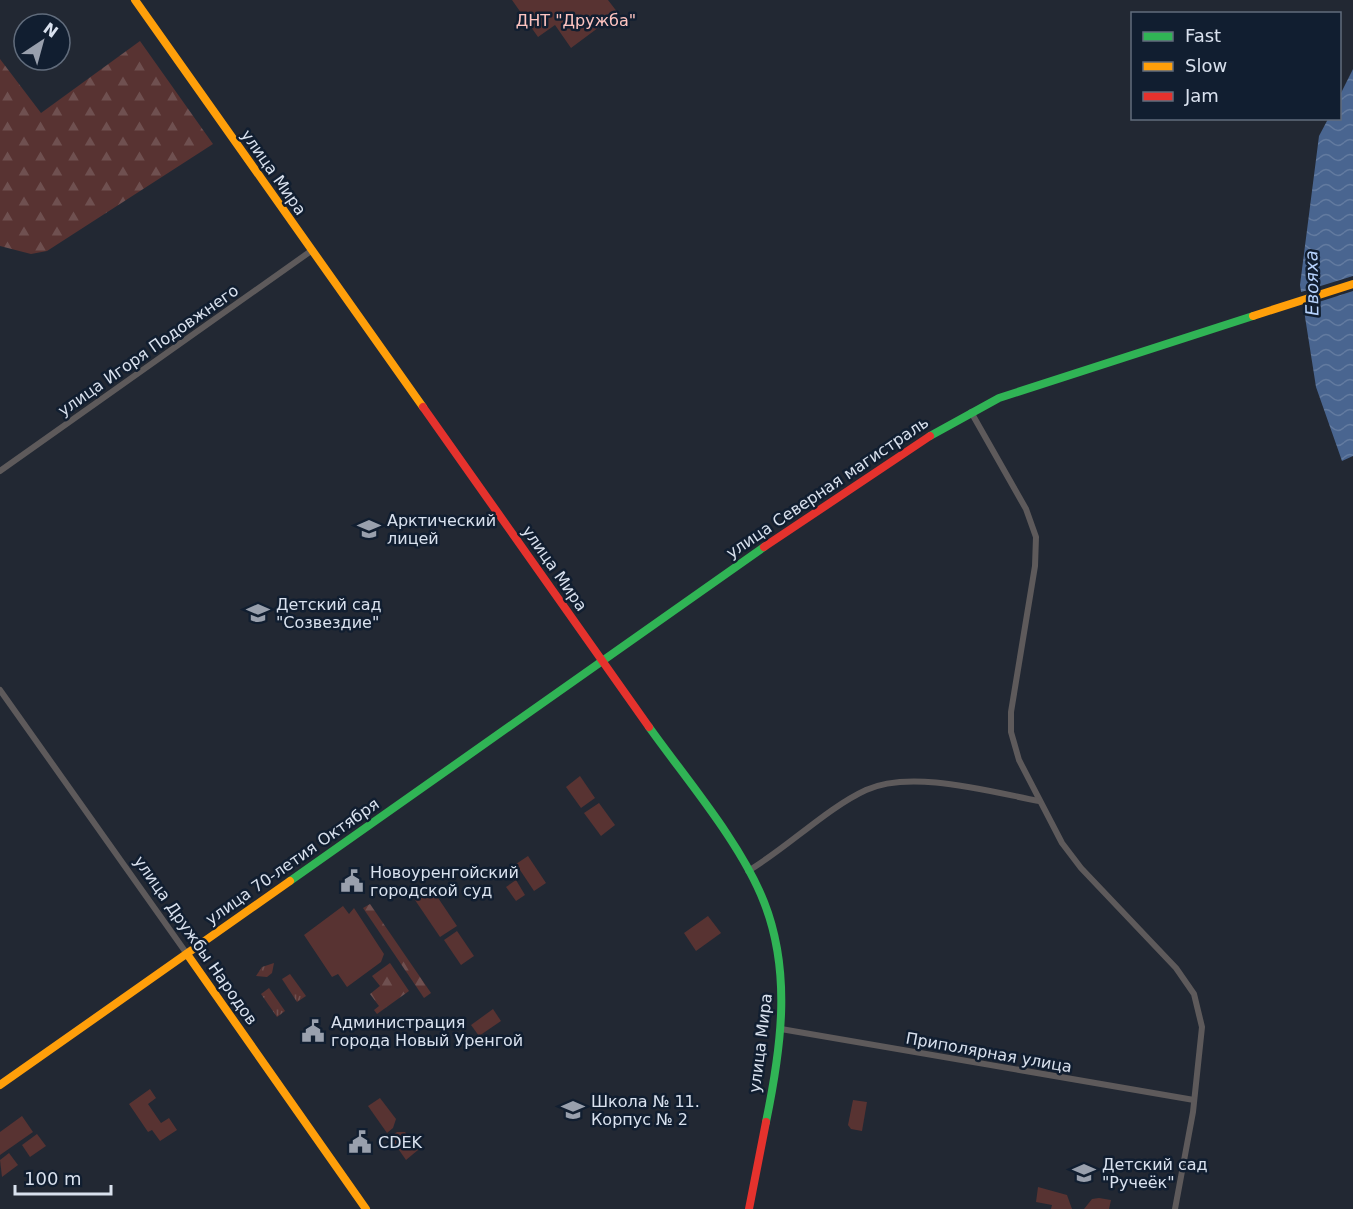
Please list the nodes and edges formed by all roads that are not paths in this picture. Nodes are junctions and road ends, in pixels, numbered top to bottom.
1 (135, 0) edge
2 (311, 251) junction
3 (1353, 284) edge
4 (970, 412) junction
5 (0, 471) edge
6 (602, 661) junction
7 (0, 690) edge
8 (1039, 801) junction
9 (748, 871) junction
10 (187, 954) junction
11 (781, 1029) junction
12 (0, 1085) edge
13 (1194, 1100) junction
14 (366, 1209) edge
15 (749, 1209) edge
16 (1175, 1209) edge

1 - 2 street, улица Мира
2 - 5 street, улица Игоря Подовжнего
2 - 6 street, улица Мира
3 - 4 street, улица Северная магистраль
4 - 6 street, улица Северная магистраль
4 - 8 street
6 - 9 street, улица Мира
6 - 10 street, улица 70-летия Октября
7 - 10 street, улица Дружбы Народов
8 - 9 street
8 - 13 street
9 - 11 street, улица Мира
10 - 12 street, улица 70-летия Октября
10 - 14 street, улица Дружбы Народов
11 - 13 street, Приполярная улица
11 - 15 street, улица Мира
13 - 16 street

